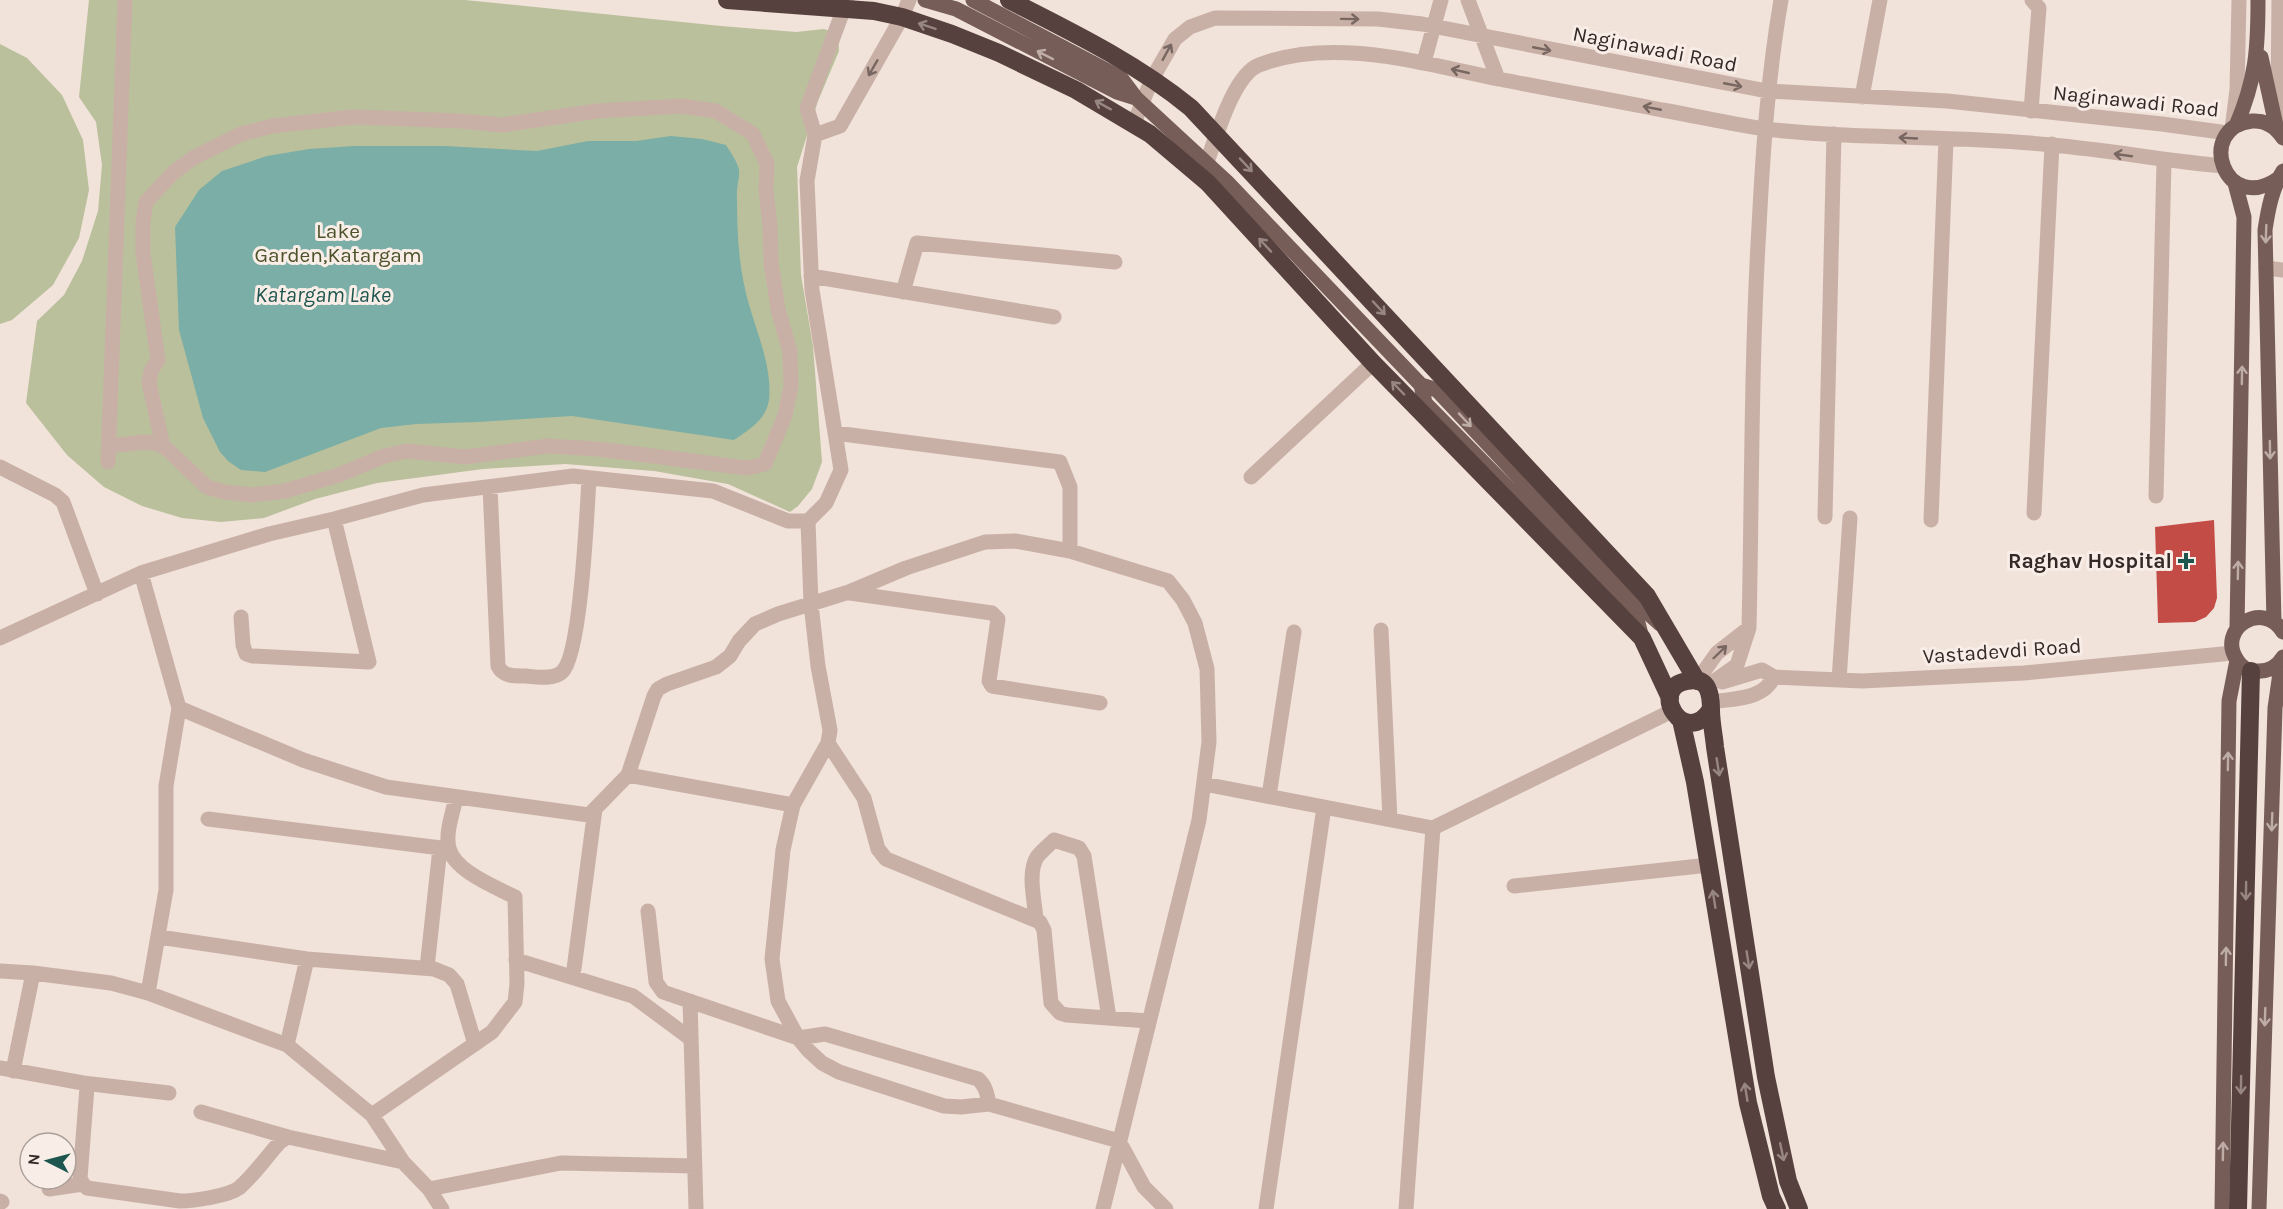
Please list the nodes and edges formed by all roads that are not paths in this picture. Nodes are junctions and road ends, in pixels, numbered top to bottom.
1 (125, 0) edge
2 (727, 0) edge
3 (909, 0) edge
4 (925, 0) edge
5 (973, 0) edge
6 (1009, 0) edge
7 (1441, 0) edge
8 (1468, 0) edge
9 (1781, 0) edge
10 (1880, 0) edge
11 (2032, 0) edge
12 (2239, 0) edge
13 (2258, 0) edge
14 (2279, 0) edge
15 (845, 4) edge
16 (902, 17) junction
17 (1433, 26) junction
18 (1482, 37) junction
19 (2258, 39) junction
20 (1424, 62) junction
21 (1152, 79) junction
22 (1498, 79) junction
23 (1767, 91) junction
24 (1862, 97) junction
25 (1139, 101) junction
26 (2031, 111) junction
27 (1134, 123) junction
28 (1764, 128) junction
29 (2232, 129) junction
30 (1834, 134) junction
31 (815, 135) junction
32 (2281, 135) edge
33 (1218, 136) junction
34 (1946, 140) junction
35 (2052, 144) junction
36 (2164, 161) junction
37 (2223, 166) junction
38 (1204, 170) junction
39 (2281, 175) edge
40 (2235, 183) junction
41 (1115, 261) dead end
42 (2266, 268) junction
43 (2283, 270) edge
44 (811, 276) junction
45 (903, 292) junction
46 (1054, 317) dead end
47 (1373, 363) junction
48 (1421, 385) junction
49 (835, 433) junction
50 (109, 446) junction
51 (163, 446) junction
52 (108, 462) dead end
53 (0, 467) edge
54 (1251, 477) dead end
55 (590, 478) junction
56 (490, 487) junction
57 (2156, 496) dead end
58 (2034, 513) dead end
59 (1824, 517) dead end
60 (1850, 518) dead end
61 (334, 519) junction
62 (1931, 520) dead end
63 (808, 521) junction
64 (1070, 551) junction
65 (141, 573) junction
66 (849, 592) junction
67 (97, 594) junction
68 (812, 604) junction
69 (241, 617) dead end
70 (1749, 628) junction
71 (2237, 628) junction
72 (2281, 629) edge
73 (1381, 630) dead end
74 (1667, 631) junction
75 (1294, 632) dead end
76 (0, 638) edge
77 (1642, 638) junction
78 (2283, 658) edge
79 (2240, 661) junction
80 (1774, 676) junction
81 (1839, 680) junction
82 (1707, 695) junction
83 (1100, 703) dead end
84 (179, 708) junction
85 (1674, 710) junction
86 (828, 743) junction
87 (628, 775) junction
88 (1204, 784) junction
89 (1269, 796) junction
90 (456, 797) junction
91 (793, 805) junction
92 (1324, 807) junction
93 (595, 809) junction
94 (208, 819) dead end
95 (1390, 819) junction
96 (1433, 828) junction
97 (444, 848) junction
98 (1709, 865) junction
99 (1514, 886) dead end
100 (648, 911) dead end
101 (1036, 920) junction
102 (159, 937) junction
103 (307, 959) junction
104 (516, 960) junction
105 (426, 968) junction
106 (574, 969) dead end
107 (0, 971) edge
108 (33, 973) junction
109 (148, 993) junction
110 (690, 1001) junction
111 (1109, 1018) junction
112 (1148, 1021) junction
113 (798, 1038) junction
114 (691, 1039) junction
115 (475, 1044) junction
116 (287, 1045) junction
117 (7, 1070) edge
118 (83, 1083) junction
119 (169, 1093) dead end
120 (989, 1104) junction
121 (201, 1112) dead end
122 (372, 1115) junction
123 (288, 1137) junction
124 (1119, 1141) junction
125 (403, 1162) junction
126 (695, 1166) junction
127 (82, 1184) junction
128 (78, 1185) edge
129 (429, 1189) junction
130 (189, 1205) edge
131 (442, 1209) edge
132 (696, 1209) edge
133 (1103, 1209) edge
134 (1166, 1209) edge
135 (1266, 1209) edge
136 (1406, 1209) edge
137 (1777, 1209) edge
138 (1799, 1209) edge
139 (2222, 1209) edge
140 (2238, 1209) edge
141 (2259, 1209) edge

1 - 50 street
2 - 15 highway
3 - 16 street
25 -> 4 main road
5 - 25 main road
6 - 21 highway
7 - 17 street
8 - 18 street
9 - 23 street
10 - 24 street
11 - 26 street
12 - 29 street
13 - 19 main road
14 - 32 street
15 - 16 highway
15 - 31 street
27 -> 16 highway
16 -> 31 street
17 - 18 street, Naginawadi Road
17 - 20 street
21 -> 17 street, Naginawadi Road
18 - 22 street
18 -> 23 street, Naginawadi Road
19 - 29 main road
19 - 32 main road
22 -> 20 street
20 - 33 street
21 - 25 street, Naginawadi Road
21 - 33 highway
28 -> 22 street
23 - 24 street, Naginawadi Road
23 - 28 street
24 - 26 street, Naginawadi Road
25 - 27 street, Naginawadi Road
25 - 38 main road
26 - 29 street, Naginawadi Road
27 - 38 highway
28 - 30 street
28 - 70 street
29 - 32 main road
29 - 37 main road
34 -> 30 street
30 - 59 street
31 - 44 street
33 - 38 street
33 -> 74 highway
34 - 35 street
34 - 62 street
36 -> 35 street
35 - 58 street
36 - 37 street
36 - 57 street
37 - 40 main road
47 -> 38 highway
38 - 48 main road
39 - 40 main road
39 -> 42 main road
71 -> 40 main road
41 - 45 street
42 - 43 street
42 -> 72 main road
44 - 45 street
44 - 49 street
45 - 46 street
47 - 54 street
77 -> 47 highway
48 -> 74 main road
48 - 77 main road
49 - 63 street
49 - 64 street
50 - 51 street
50 - 52 street
51 - 51 street
53 - 67 street
55 - 56 street
55 - 56 street
55 - 63 street
56 - 61 street
60 - 81 street
61 - 65 street
61 - 69 street
63 - 68 street
64 - 66 street
64 - 88 street
65 - 67 street
65 - 84 street
66 - 68 street
66 - 83 street
67 - 76 street
68 - 86 street
68 - 87 street
70 - 82 street
82 -> 70 street
71 - 72 main road
71 - 79 main road
73 - 95 street
74 - 82 highway
75 - 89 street
77 - 85 highway
78 - 79 main road
78 -> 141 main road
79 - 81 street, Vastadevdi Road
139 -> 79 main road
79 -> 140 highway
80 - 81 street, Vastadevdi Road
80 - 82 street, Vastadevdi Road
80 - 82 street
82 - 85 highway
82 - 85 highway
82 -> 138 highway
84 - 90 street
84 - 102 street
85 - 96 street
85 - 98 highway
86 - 91 street
86 - 101 street
87 - 91 street
87 - 93 street
88 - 89 street
88 - 112 street
89 - 92 street
90 - 93 street
90 - 97 street
91 - 113 street
92 - 95 street
92 - 135 street
93 - 106 street
94 - 97 street
95 - 96 street
96 - 136 street
97 - 104 street
97 - 105 street
98 - 99 street
137 -> 98 highway
100 - 110 street
101 - 111 street
101 - 111 street
102 - 103 street
102 - 109 street
103 - 105 street
103 - 116 street
104 - 114 street
104 - 115 street
105 - 115 street
107 - 108 street
108 - 109 street
108 - 117 street
109 - 116 street
110 - 113 street
110 - 114 street
111 - 112 street
112 - 124 street
113 - 120 street
113 - 120 street
114 - 126 street
115 - 122 street
116 - 122 street
117 - 118 street
118 - 119 street
118 - 127 street
120 - 124 street
121 - 123 street
122 - 125 street
123 - 125 street
123 - 130 street
124 - 133 street
124 - 134 street
125 - 129 street
126 - 129 street
126 - 132 street
127 - 128 street
127 - 130 street
129 - 131 street

